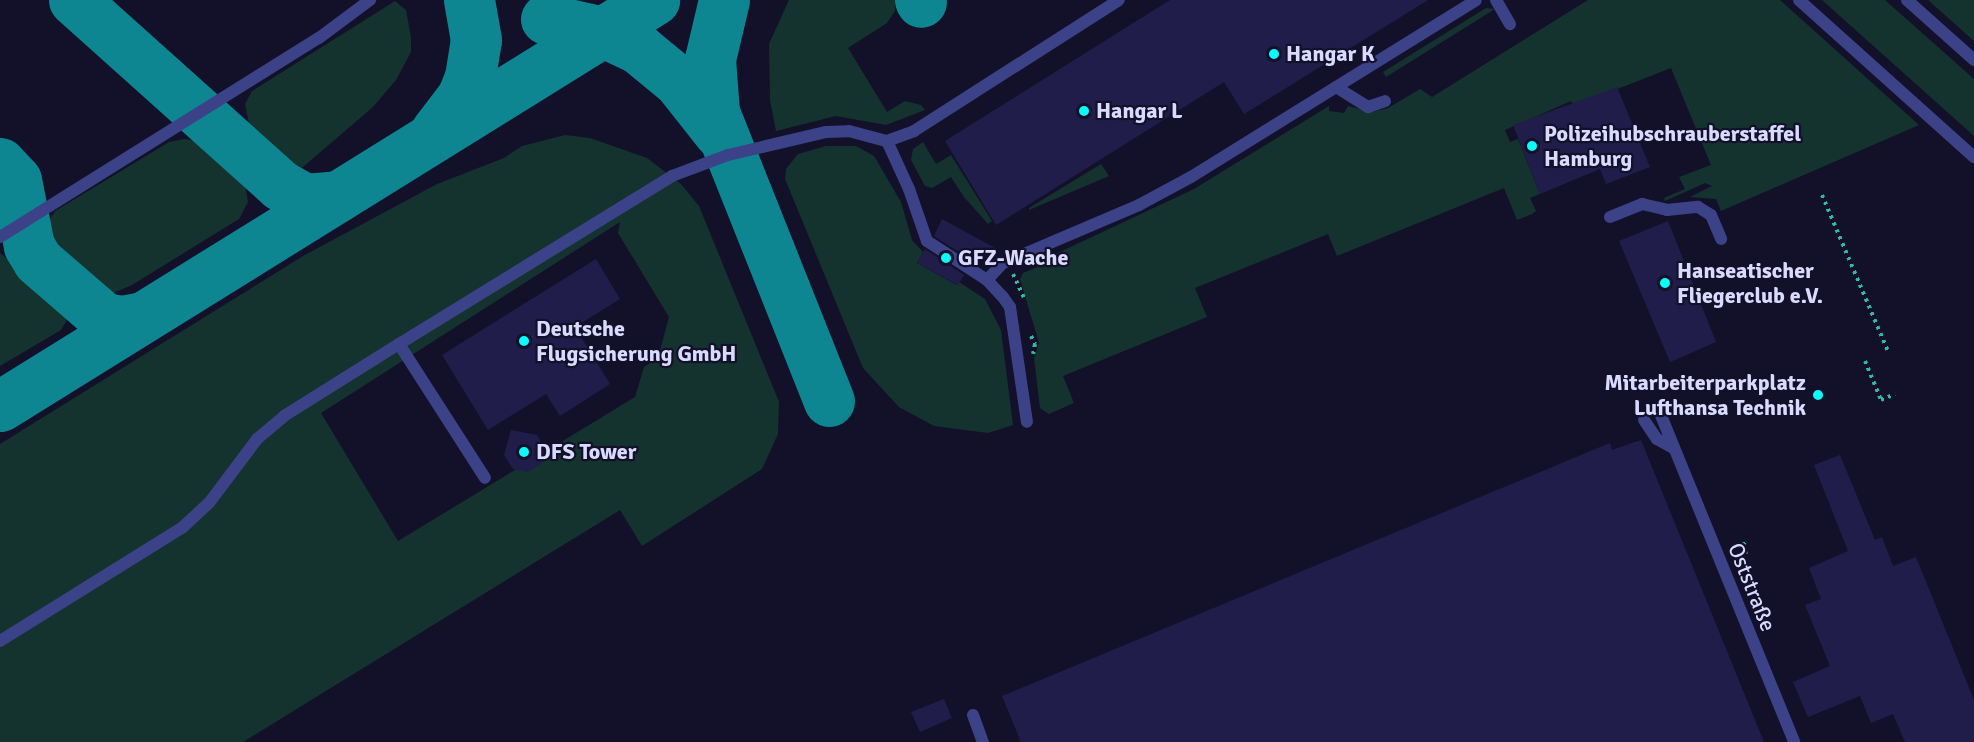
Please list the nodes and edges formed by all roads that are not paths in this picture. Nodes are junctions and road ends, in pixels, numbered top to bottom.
1 (370, 0) edge
2 (1119, 0) edge
3 (1476, 0) edge
4 (1496, 0) edge
5 (1799, 0) edge
6 (1906, 0) edge
7 (1510, 24) dead end
8 (1974, 60) edge
9 (1336, 87) junction
10 (1385, 101) dead end
11 (887, 141) junction
12 (1974, 157) edge
13 (1610, 217) dead end
14 (0, 237) edge
15 (1721, 239) dead end
16 (987, 280) junction
17 (399, 344) junction
18 (1660, 413) dead end
19 (1644, 420) dead end
20 (1027, 422) dead end
21 (1673, 448) junction
22 (485, 478) dead end
23 (0, 641) edge
24 (973, 715) dead end
25 (983, 742) edge
26 (1794, 742) edge

1 - 14 lane
2 - 11 lane
3 - 9 lane
4 - 7 lane
5 - 12 lane
6 - 8 lane
9 - 10 lane
9 - 16 lane
11 - 16 lane
11 - 17 lane
13 - 15 lane
16 - 20 lane
17 - 22 lane
17 - 23 lane
18 - 21 lane, Oststraße
19 - 21 lane, Oststraße
21 - 26 lane, Oststraße
24 - 25 lane

